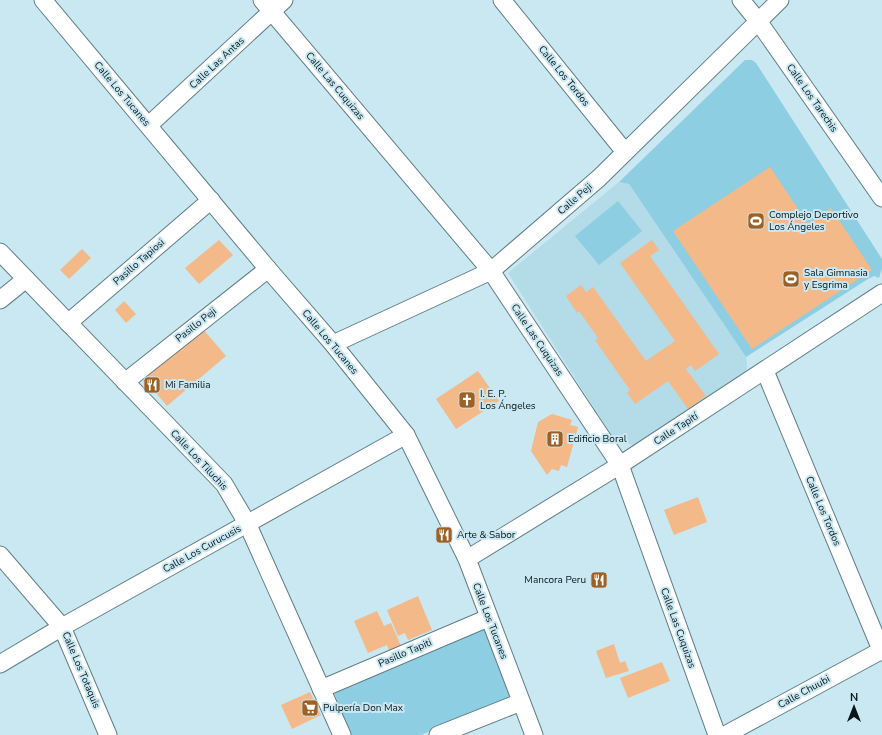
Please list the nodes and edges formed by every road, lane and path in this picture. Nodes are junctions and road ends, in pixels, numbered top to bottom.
1 (44, 0) edge
2 (502, 0) edge
3 (741, 0) edge
4 (780, 0) edge
5 (273, 4) edge
6 (758, 21) junction
7 (149, 125) junction
8 (626, 152) junction
9 (882, 198) edge
10 (211, 200) junction
11 (0, 252) edge
12 (268, 269) junction
13 (491, 271) junction
14 (26, 278) junction
15 (882, 293) edge
16 (0, 300) edge
17 (68, 323) junction
18 (333, 344) junction
19 (765, 371) junction
20 (125, 382) junction
21 (406, 435) junction
22 (620, 465) junction
23 (248, 524) junction
24 (0, 555) edge
25 (467, 559) junction
26 (488, 618) junction
27 (62, 627) junction
28 (882, 651) edge
29 (0, 664) edge
30 (321, 689) junction
31 (521, 702) junction
32 (108, 735) edge
33 (342, 735) edge
34 (438, 735) edge
35 (534, 735) edge
36 (717, 735) edge
37 (725, 735) edge

1 - 7 street, Calle Los Tucanes
2 - 8 street, Calle Los Tordos
3 - 6 street, Calle Los Tarechis
4 - 6 street, Calle Peji
5 - 7 street, Calle Las Antas
5 - 13 street, Calle Las Cuquizas
6 - 8 street, Calle Peji
6 - 9 street, Calle Los Tarechis
7 - 10 street, Calle Los Tucanes
8 - 13 street, Calle Peji
10 - 12 street, Calle Los Tucanes
10 - 17 street, Pasillo Tapiosi
11 - 14 street, Calle Los Tiluchis
12 - 18 street, Calle Los Tucanes
12 - 20 street, Pasillo Peji
13 - 18 street, Calle Peji
13 - 22 street, Calle Las Cuquizas
14 - 16 street
14 - 17 street, Calle Los Tiluchis
15 - 19 street, Calle Tapití
17 - 20 street, Calle Los Tiluchis
18 - 21 street, Calle Los Tucanes
19 - 22 street, Calle Tapití
19 - 28 street, Calle Los Tordos
20 - 23 street, Calle Los Tiluchis
21 - 23 street, Calle Los Curucusis
21 - 25 street, Calle Los Tucanes
22 - 25 street, Calle Tapití
22 - 36 street, Calle Las Cuquizas
23 - 27 street, Calle Los Curucusis
23 - 30 street, Calle Los Tiluchis
24 - 27 street, Calle Los Totaquis
25 - 26 street, Calle Los Tucanes
26 - 30 street, Pasillo Tapiti
26 - 31 street, Calle Los Tucanes
27 - 29 street, Calle Los Curucusis
27 - 32 street, Calle Los Totaquis
28 - 37 street, Calle Chuubi
30 - 33 street, Calle Los Tiluchis
31 - 34 street
31 - 35 street, Calle Los Tucanes

